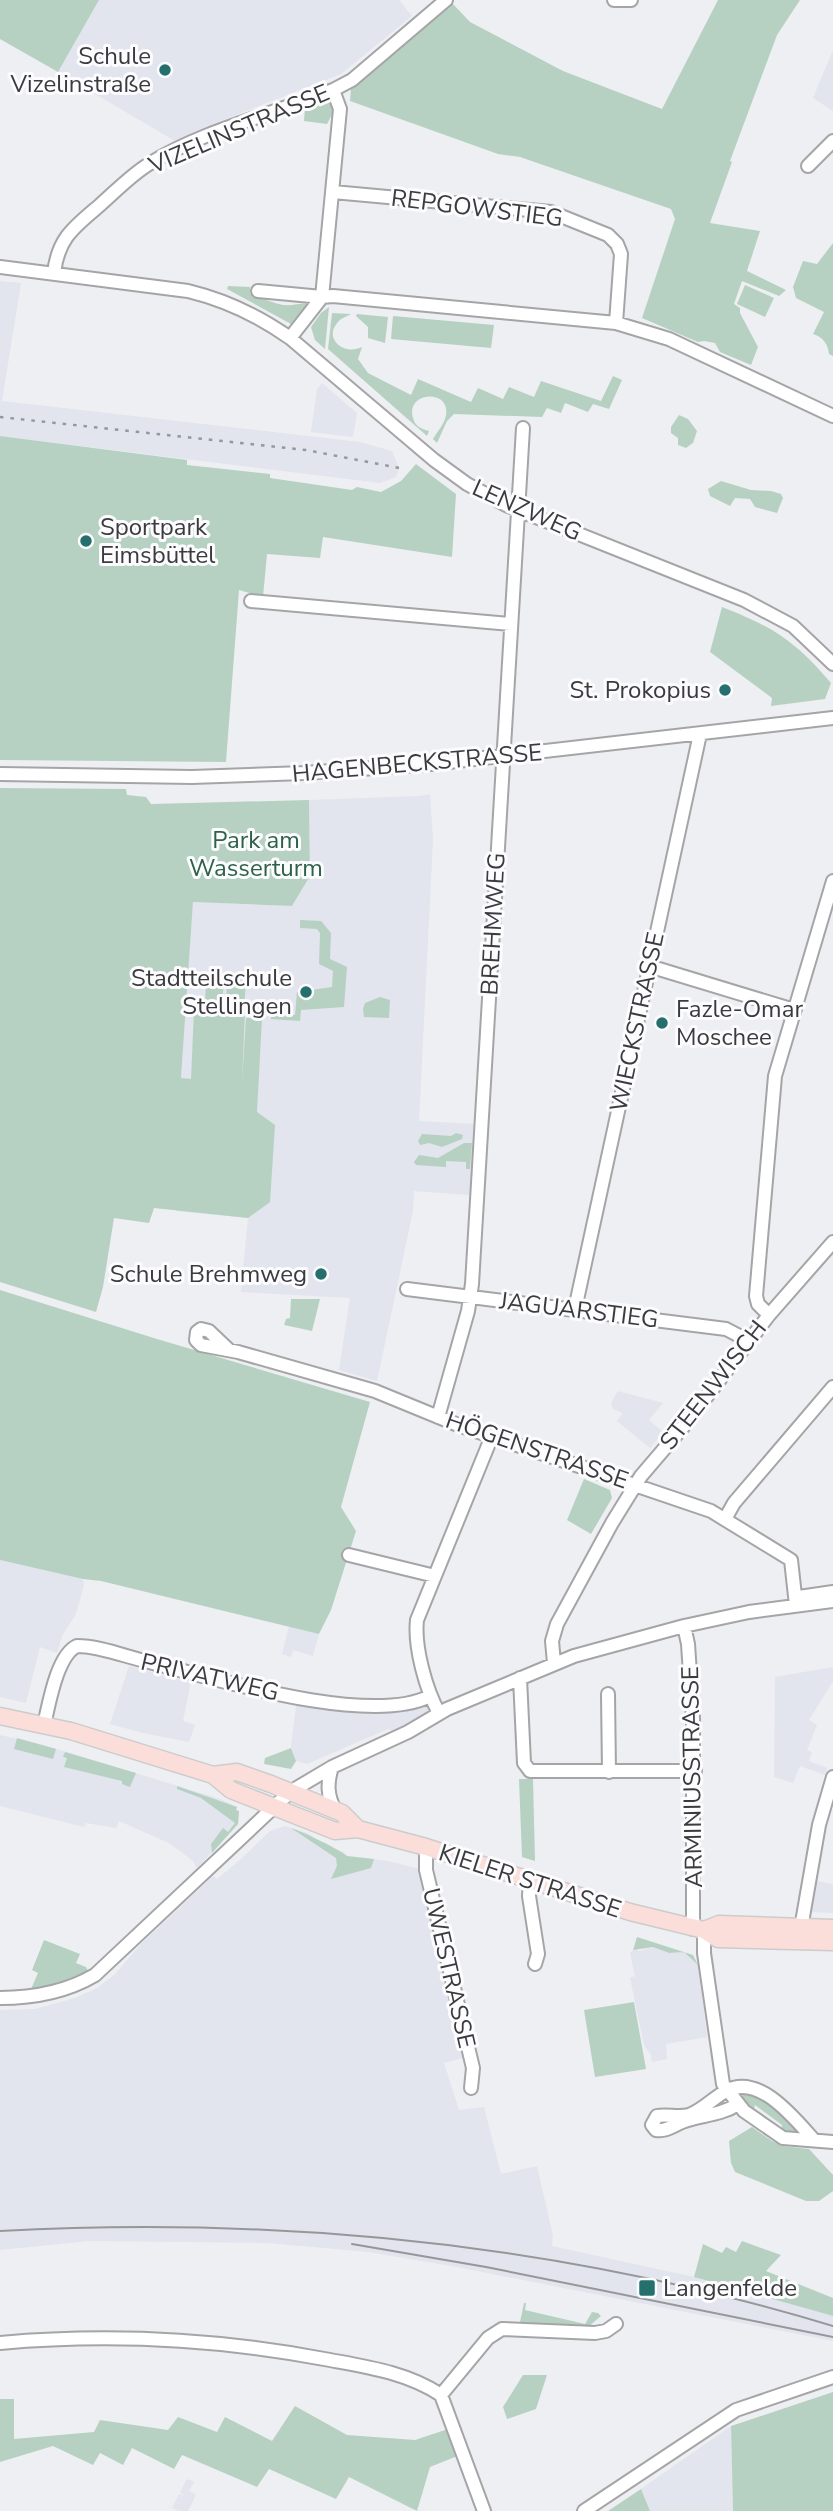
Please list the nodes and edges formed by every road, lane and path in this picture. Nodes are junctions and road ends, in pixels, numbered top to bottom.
1 (446, 0) edge
2 (614, 0) edge
3 (631, 0) edge
4 (333, 90) junction
5 (833, 141) edge
6 (808, 166) dead end
7 (334, 192) junction
8 (0, 267) edge
9 (54, 273) junction
10 (258, 291) dead end
11 (322, 298) junction
12 (616, 323) junction
13 (290, 338) junction
14 (833, 416) edge
15 (523, 428) dead end
16 (518, 510) junction
17 (251, 601) dead end
18 (511, 624) junction
19 (833, 664) edge
20 (833, 718) edge
21 (700, 734) junction
22 (503, 757) junction
23 (0, 774) edge
24 (833, 881) edge
25 (649, 966) junction
26 (794, 1010) junction
27 (831, 1241) edge
28 (407, 1289) dead end
29 (471, 1296) junction
30 (575, 1310) junction
31 (769, 1315) junction
32 (748, 1341) junction
33 (229, 1350) dead end
34 (833, 1387) edge
35 (438, 1417) junction
36 (492, 1436) junction
37 (635, 1484) junction
38 (725, 1519) junction
39 (349, 1555) dead end
40 (435, 1576) junction
41 (833, 1592) edge
42 (796, 1601) junction
43 (833, 1601) edge
44 (684, 1626) junction
45 (554, 1663) junction
46 (520, 1678) junction
47 (608, 1694) dead end
48 (430, 1696) junction
49 (439, 1713) junction
50 (0, 1716) edge
51 (44, 1725) junction
52 (332, 1767) junction
53 (695, 1771) junction
54 (609, 1772) junction
55 (213, 1775) junction
56 (833, 1777) edge
57 (290, 1792) junction
58 (273, 1806) junction
59 (335, 1810) junction
60 (358, 1829) junction
61 (426, 1847) junction
62 (530, 1881) junction
63 (801, 1928) junction
64 (833, 1928) edge
65 (699, 1929) junction
66 (833, 1942) edge
67 (535, 1964) dead end
68 (0, 1998) edge
69 (471, 2088) dead end
70 (728, 2090) junction
71 (738, 2104) junction
72 (814, 2140) junction
73 (833, 2142) edge
74 (616, 2323) dead end
75 (0, 2343) edge
76 (833, 2377) edge
77 (441, 2395) junction
78 (484, 2511) edge
79 (584, 2511) edge

1 - 4 street, VIZELINSTRASSE
2 - 3 street
4 - 7 street
4 - 9 street, VIZELINSTRASSE
5 - 6 street
7 - 11 street
7 - 12 street, REPGOWSTIEG
8 - 9 street, LENZWEG
9 - 13 street, LENZWEG
10 - 11 street
11 - 12 street
11 - 13 street
12 - 14 street
13 - 16 street, LENZWEG
15 - 16 street, BREHMWEG
16 - 18 street, BREHMWEG
16 - 19 street, LENZWEG
17 - 18 street
18 - 22 street, BREHMWEG
20 - 21 street, HAGENBECKSTRASSE
21 - 22 street, HAGENBECKSTRASSE
21 - 25 street, WIECKSTRASSE
22 - 23 street, HAGENBECKSTRASSE
22 - 29 street, BREHMWEG
24 - 26 street, STEENWISCH
25 - 26 street
25 - 30 street, WIECKSTRASSE
26 - 31 street, STEENWISCH
27 - 31 street
28 - 29 street, JAGUARSTIEG
29 - 30 street, JAGUARSTIEG
29 - 35 street, BREHMWEG
30 - 32 street, JAGUARSTIEG
31 - 32 street, STEENWISCH
32 - 37 street, STEENWISCH
33 - 35 street, HÖGENSTRASSE
34 - 38 street
35 - 36 street, HÖGENSTRASSE
36 - 37 street, HÖGENSTRASSE
36 - 40 street
37 - 38 street, HÖGENSTRASSE
37 - 45 street, STEENWISCH
38 - 42 street, HÖGENSTRASSE
39 - 40 street
40 - 48 street
41 - 42 street
42 - 43 street
42 - 44 street
44 - 45 street
44 - 53 street, ARMINIUSSTRASSE
45 - 46 street
46 - 49 street
46 - 54 street
47 - 54 street
48 - 49 street
48 - 51 street, PRIVATWEG
49 - 52 street
50 - 51 main road, KIELER STRASSE
51 - 55 main road, KIELER STRASSE
52 - 57 street
52 - 59 street
53 - 54 street
53 - 65 street, ARMINIUSSTRASSE
55 - 57 main road, KIELER STRASSE
55 - 58 main road, KIELER STRASSE
56 - 63 street
57 - 58 street
57 - 59 main road, KIELER STRASSE
58 - 60 main road, KIELER STRASSE
58 - 68 street
59 - 60 main road, KIELER STRASSE
60 - 61 main road, KIELER STRASSE
61 - 62 main road, KIELER STRASSE
61 - 69 street, UWESTRASSE
62 - 65 main road, KIELER STRASSE
62 - 67 street
63 - 64 main road, KIELER STRASSE
63 - 65 main road, KIELER STRASSE
65 - 66 main road, KIELER STRASSE
65 - 70 street, ARMINIUSSTRASSE
70 - 71 street, ARMINIUSSTRASSE
70 - 71 street
70 - 72 street
71 - 72 street, ARMINIUSSTRASSE
72 - 73 street, ARMINIUSSTRASSE
74 - 77 street
75 - 77 street
76 - 79 street
77 - 78 street

